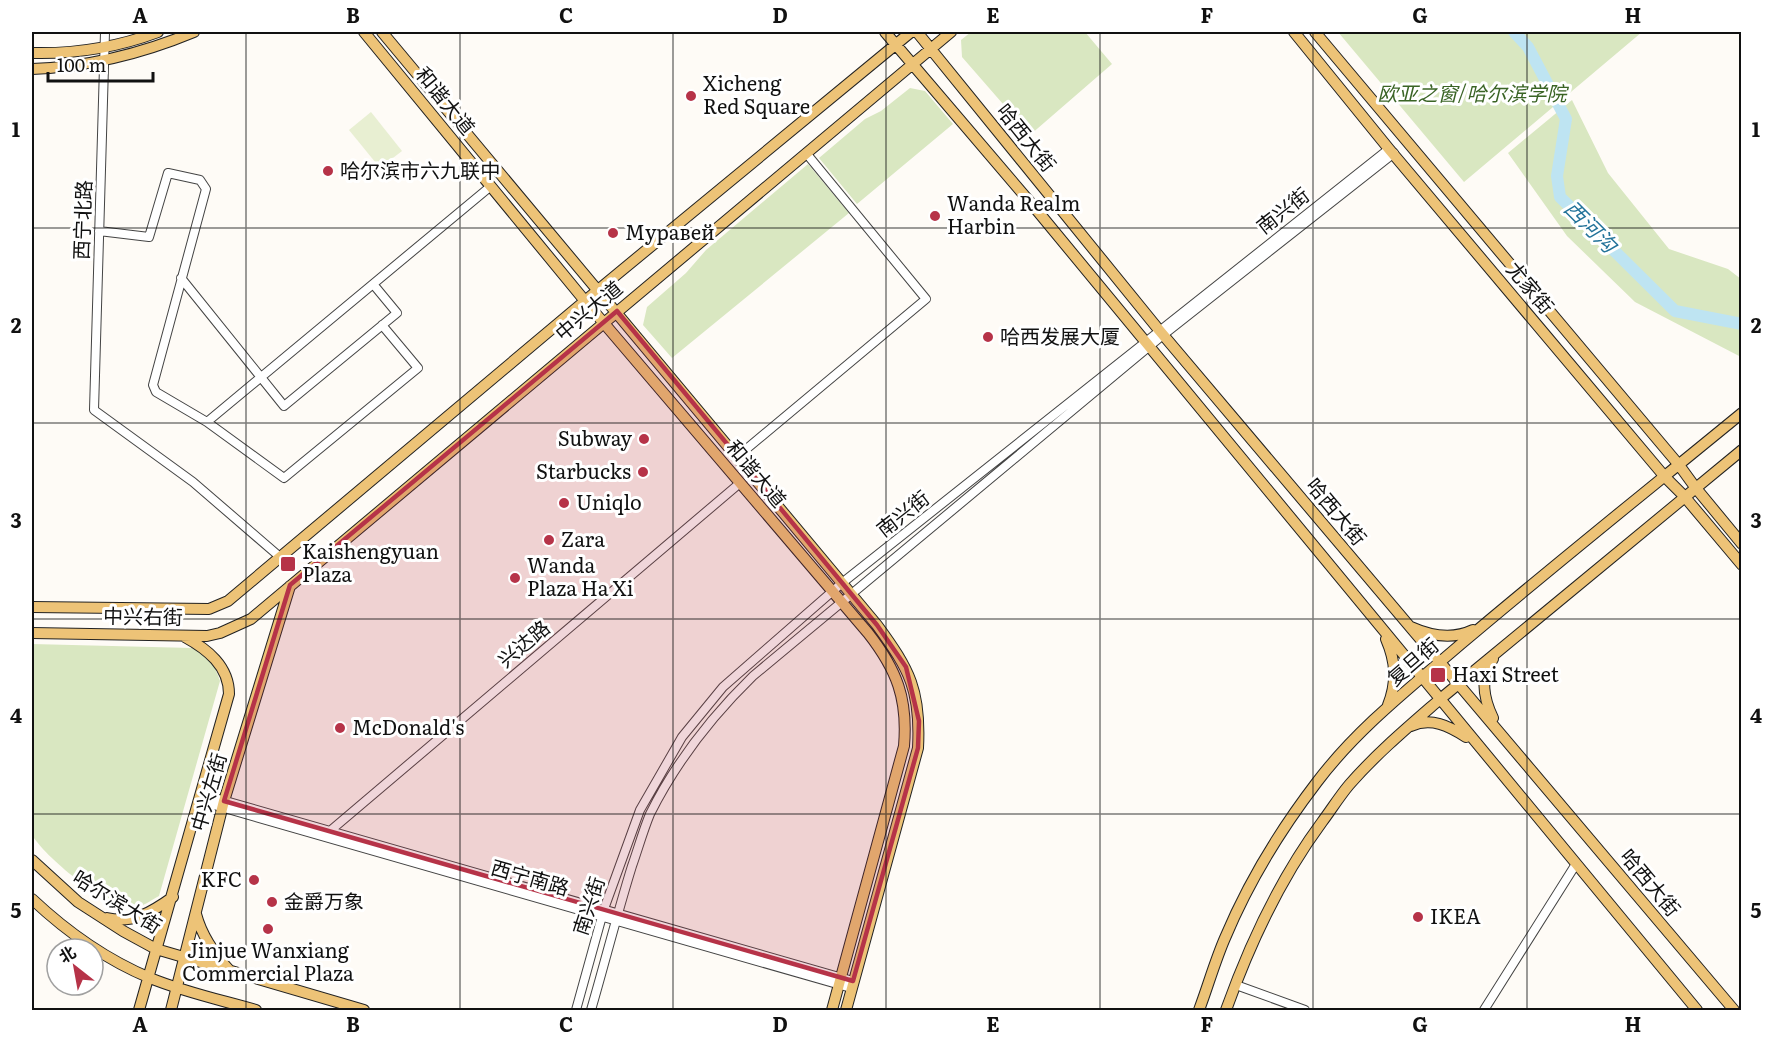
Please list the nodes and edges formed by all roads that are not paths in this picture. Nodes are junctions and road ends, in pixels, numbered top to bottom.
1 (105, 32) edge
2 (158, 32) edge
3 (194, 32) edge
4 (364, 32) edge
5 (382, 32) edge
6 (885, 32) edge
7 (911, 32) edge
8 (917, 32) edge
9 (951, 32) edge
10 (1294, 32) edge
11 (1315, 32) edge
12 (896, 45) junction
13 (105, 46) junction
14 (931, 49) junction
15 (32, 53) edge
16 (104, 60) junction
17 (913, 64) junction
18 (32, 69) edge
19 (1392, 151) junction
20 (806, 153) junction
21 (491, 186) junction
22 (99, 231) junction
23 (181, 278) junction
24 (373, 284) junction
25 (598, 290) junction
26 (585, 301) junction
27 (617, 311) junction
28 (603, 323) junction
29 (382, 325) junction
30 (1161, 332) junction
31 (1147, 344) junction
32 (260, 377) junction
33 (1742, 414) edge
34 (207, 422) junction
35 (1742, 450) edge
36 (738, 456) junction
37 (1679, 465) junction
38 (1665, 477) junction
39 (740, 483) junction
40 (1695, 487) junction
41 (1684, 496) junction
42 (1742, 544) edge
43 (280, 557) junction
44 (1742, 565) edge
45 (842, 583) junction
46 (290, 585) junction
47 (832, 592) junction
48 (852, 594) junction
49 (228, 601) joint
50 (842, 603) junction
51 (32, 608) edge
52 (251, 619) joint
53 (1484, 624) junction
54 (1379, 626) junction
55 (1408, 626) junction
56 (32, 633) edge
57 (182, 635) junction
58 (1498, 653) junction
59 (1439, 663) junction
60 (1422, 677) junction
61 (1459, 684) junction
62 (1439, 700) junction
63 (1386, 709) junction
64 (1405, 729) junction
65 (1498, 729) junction
66 (1476, 743) junction
67 (201, 798) junction
68 (223, 804) junction
69 (330, 831) junction
70 (32, 860) edge
71 (1576, 864) junction
72 (173, 897) junction
73 (32, 899) edge
74 (196, 911) junction
75 (603, 912) junction
76 (98, 916) junction
77 (616, 916) junction
78 (156, 949) junction
79 (185, 958) junction
80 (231, 972) junction
81 (148, 977) junction
82 (840, 981) junction
83 (852, 985) junction
84 (1236, 985) junction
85 (177, 988) junction
86 (139, 1011) edge
87 (171, 1011) edge
88 (256, 1011) edge
89 (364, 1011) edge
90 (576, 1011) edge
91 (591, 1011) edge
92 (832, 1011) edge
93 (846, 1011) edge
94 (1199, 1011) edge
95 (1227, 1011) edge
96 (1305, 1011) edge
97 (1484, 1011) edge
98 (1697, 1011) edge
99 (1734, 1011) edge

1 - 13 street, 西宁北路
2 - 13 main road
3 - 16 main road
4 - 21 main road, 和谐大道
5 - 25 main road, 和谐大道
6 - 12 main road, 哈西大街
7 - 12 main road, 中兴大道
8 - 14 main road, 哈西大街
9 - 14 main road, 中兴大道
10 - 19 main road, 尤家街
11 - 37 main road, 尤家街
12 - 17 main road, 哈西大街
12 - 25 main road, 中兴大道
13 - 15 main road
13 - 16 street, 西宁北路
14 - 17 main road, 中兴大道
14 - 30 main road, 哈西大街
16 - 18 main road
16 - 22 street, 西宁北路
17 - 20 main road, 中兴大道
17 - 31 main road, 哈西大街
19 - 30 street, 南兴街
19 - 38 main road, 尤家街
20 - 27 main road, 中兴大道
20 - 36 street
21 - 24 street
21 - 26 main road, 和谐大道
22 - 23 street
22 - 43 street, 西宁北路
23 - 32 street
23 - 34 street
24 - 29 street
24 - 32 street
25 - 26 main road, 中兴大道
25 - 27 main road, 和谐大道
26 - 28 main road, 和谐大道
26 - 43 main road, 中兴大道
27 - 28 main road, 中兴大道
27 - 36 main road, 和谐大道
28 - 39 main road, 和谐大道
28 - 46 main road, 中兴大道
29 - 32 street
29 - 34 street
30 - 31 street, 南兴街
30 - 55 main road, 哈西大街
31 - 45 street, 南兴街
31 - 48 street, 南兴街
31 - 54 main road, 哈西大街
32 - 34 street
33 - 37 main road, 复旦街
35 - 40 main road
36 - 45 main road, 和谐大道
37 - 38 main road, 复旦街
37 - 40 main road, 尤家街
38 - 41 main road, 尤家街
38 - 53 main road, 复旦街
39 - 47 main road, 和谐大道
39 - 69 street, 兴达路
40 - 41 main road
40 - 42 main road, 尤家街
41 - 44 main road, 尤家街
41 - 58 main road
43 - 49 main road, 中兴大道
45 - 47 street, 南兴街
45 - 48 main road, 和谐大道
46 - 52 main road, 中兴大道
46 - 68 main road, 中兴左街
47 - 50 main road, 和谐大道
47 - 75 street, 南兴街
48 - 50 street, 南兴街
48 - 83 main road, 和谐大道
49 - 51 main road, 中兴右街
50 - 77 street, 南兴街
50 - 82 main road, 和谐大道
52 - 57 main road, 中兴右街
53 - 55 main road
53 - 59 main road, 复旦街
54 - 60 main road, 哈西大街
54 - 63 main road
55 - 59 main road, 哈西大街
56 - 57 main road, 中兴右街
57 - 67 main road, 中兴左街
58 - 61 main road
58 - 65 main road
59 - 60 main road, 复旦街
59 - 61 main road, 哈西大街
60 - 62 main road, 哈西大街
60 - 63 main road, 复旦街
61 - 62 main road
61 - 65 main road, 哈西大街
62 - 64 main road
62 - 66 main road, 哈西大街
63 - 94 main road, 复旦街
64 - 66 main road
64 - 84 main road
65 - 99 main road, 哈西大街
66 - 71 main road, 哈西大街
67 - 68 street, 西宁南路
67 - 72 main road, 中兴左街
68 - 69 street, 西宁南路
68 - 74 main road, 中兴左街
68 - 75 street, 西宁南路
69 - 75 street, 西宁南路
70 - 76 main road, 哈尔滨大街
71 - 97 street
71 - 98 main road, 哈西大街
72 - 76 main road
72 - 78 main road, 中兴左街
73 - 81 main road
74 - 79 main road, 中兴左街
74 - 80 main road
75 - 77 street, 西宁南路
75 - 90 street, 南兴街
76 - 78 main road, 哈尔滨大街
77 - 82 street, 西宁南路
77 - 91 street, 南兴街
78 - 79 main road, 哈尔滨大街
78 - 81 main road, 中兴左街
79 - 80 main road, 哈尔滨大街
79 - 85 main road, 中兴左街
80 - 89 main road, 哈尔滨大街
81 - 85 main road
81 - 86 main road, 中兴左街
82 - 83 street, 西宁南路
82 - 92 main road, 和谐大道
83 - 93 main road, 和谐大道
84 - 95 main road
84 - 96 street
85 - 87 main road, 中兴左街
85 - 88 main road

